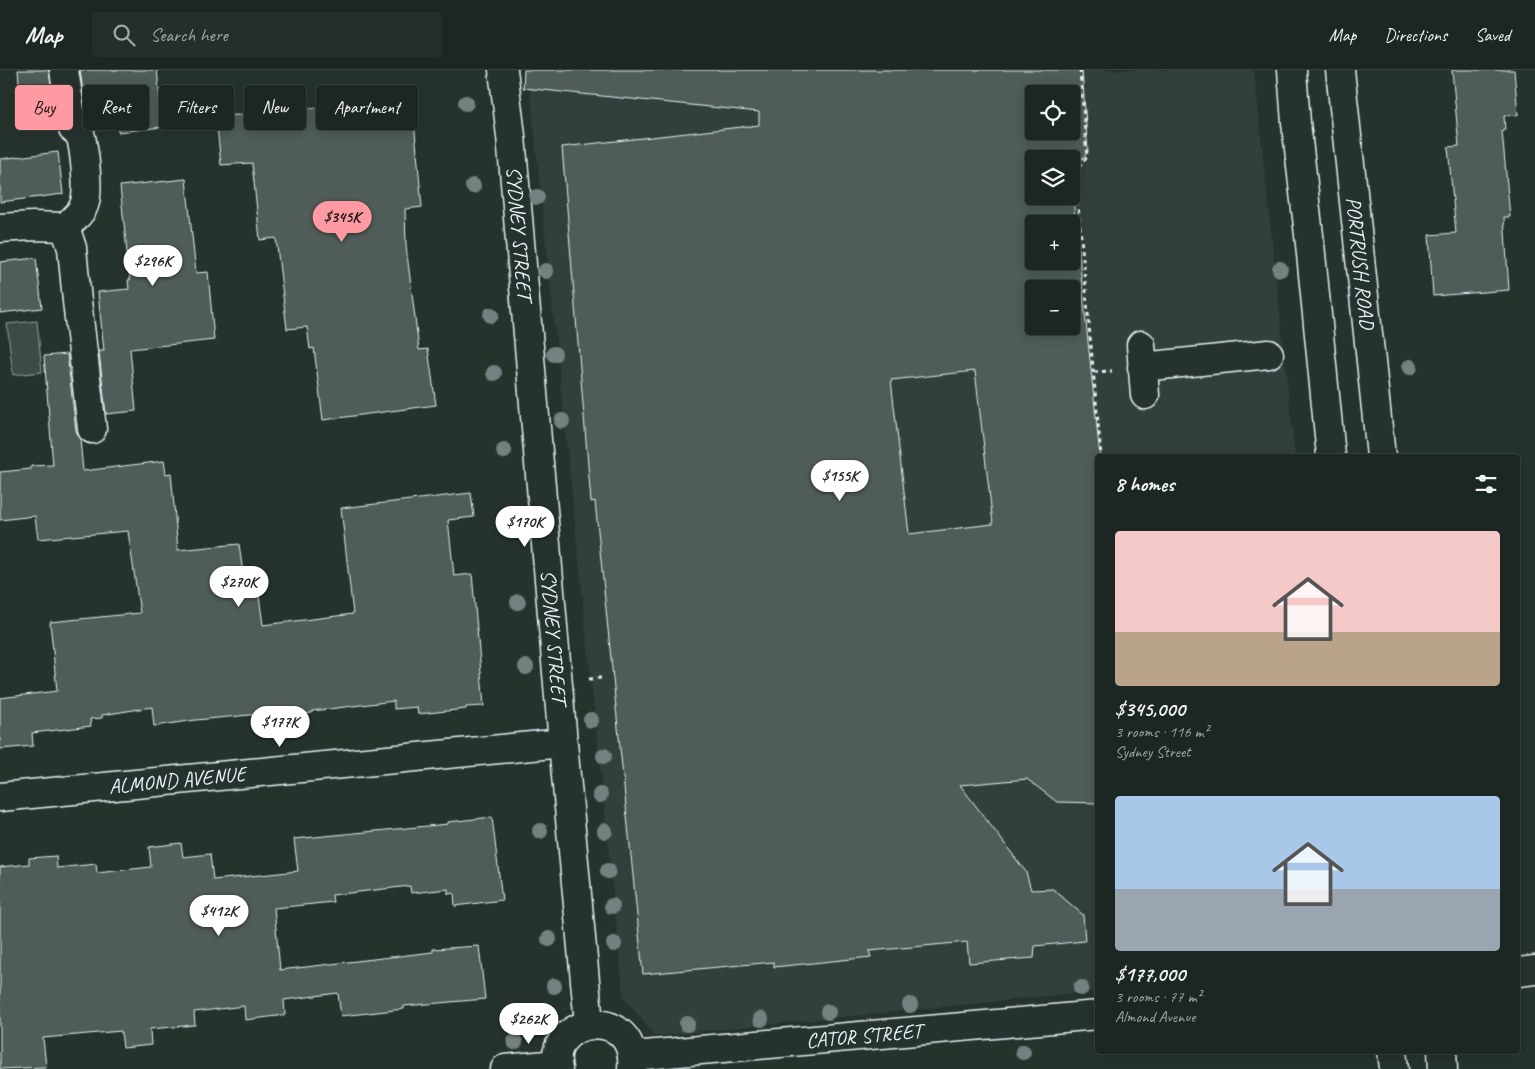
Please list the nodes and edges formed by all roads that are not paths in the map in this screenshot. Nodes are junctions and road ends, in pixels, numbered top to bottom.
1 (64, 70) edge
2 (503, 70) edge
3 (1292, 70) edge
4 (1340, 70) edge
5 (66, 227) junction
6 (0, 228) edge
7 (1269, 354) dead end
8 (1146, 395) dead end
9 (92, 429) dead end
10 (1331, 454) edge
11 (1382, 454) edge
12 (563, 743) junction
13 (0, 797) edge
14 (1535, 970) edge
15 (1520, 972) edge
16 (1095, 1015) edge
17 (590, 1024) junction
18 (1392, 1054) edge
19 (1442, 1054) edge
20 (632, 1063) edge
21 (558, 1066) edge
22 (505, 1069) edge
23 (1394, 1069) edge
24 (1444, 1069) edge

1 - 5 main road
2 - 12 main road, SYDNEY STREET
3 - 10 main road
4 - 11 main road, PORTRUSH ROAD
5 - 6 main road
5 - 9 main road
7 - 8 main road
12 - 13 main road, ALMOND AVENUE
12 - 17 main road, SYDNEY STREET
14 - 15 main road
16 - 20 main road, CATOR STREET
17 - 20 main road
17 - 21 main road
18 - 23 main road
19 - 24 main road
21 - 22 main road

